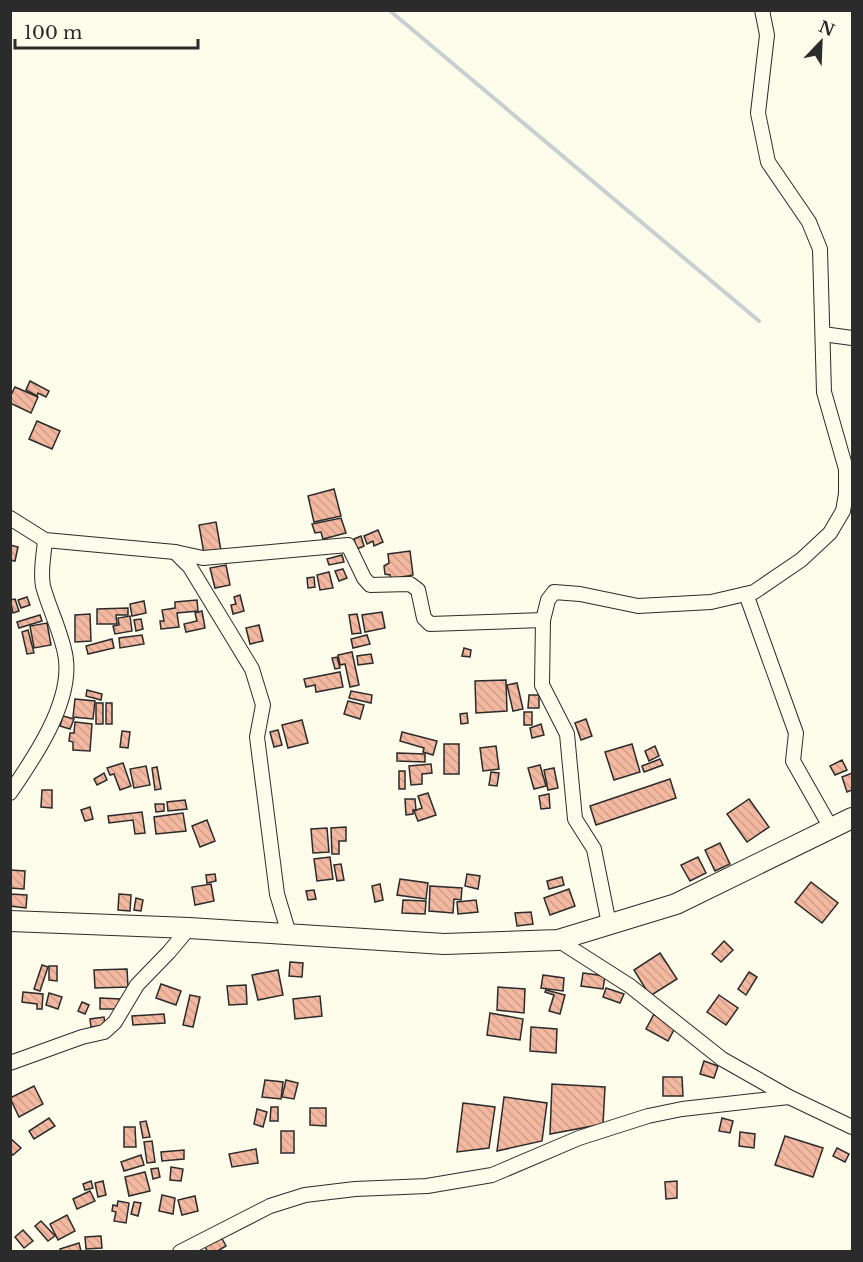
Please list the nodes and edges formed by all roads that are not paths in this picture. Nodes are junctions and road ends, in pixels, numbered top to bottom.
1 (762, 10) edge
2 (823, 334) junction
3 (852, 338) edge
4 (849, 504) edge
5 (10, 518) edge
6 (45, 540) junction
7 (175, 552) junction
8 (746, 594) junction
9 (543, 621) junction
10 (10, 793) edge
11 (852, 818) edge
12 (831, 828) junction
13 (10, 921) edge
14 (609, 924) junction
15 (189, 928) junction
16 (289, 934) junction
17 (558, 940) junction
18 (10, 1063) edge
19 (789, 1097) junction
20 (852, 1127) edge
21 (180, 1251) edge

1 - 2 street
2 - 3 street
2 - 4 street
4 - 8 street
5 - 6 street
6 - 7 street
6 - 10 street
7 - 9 street
7 - 16 street
8 - 9 street
8 - 12 street
9 - 14 street
11 - 12 highway
12 - 14 highway
13 - 15 highway
14 - 17 highway
15 - 16 highway
15 - 18 street
16 - 17 highway
17 - 19 street
19 - 20 street
19 - 21 street

